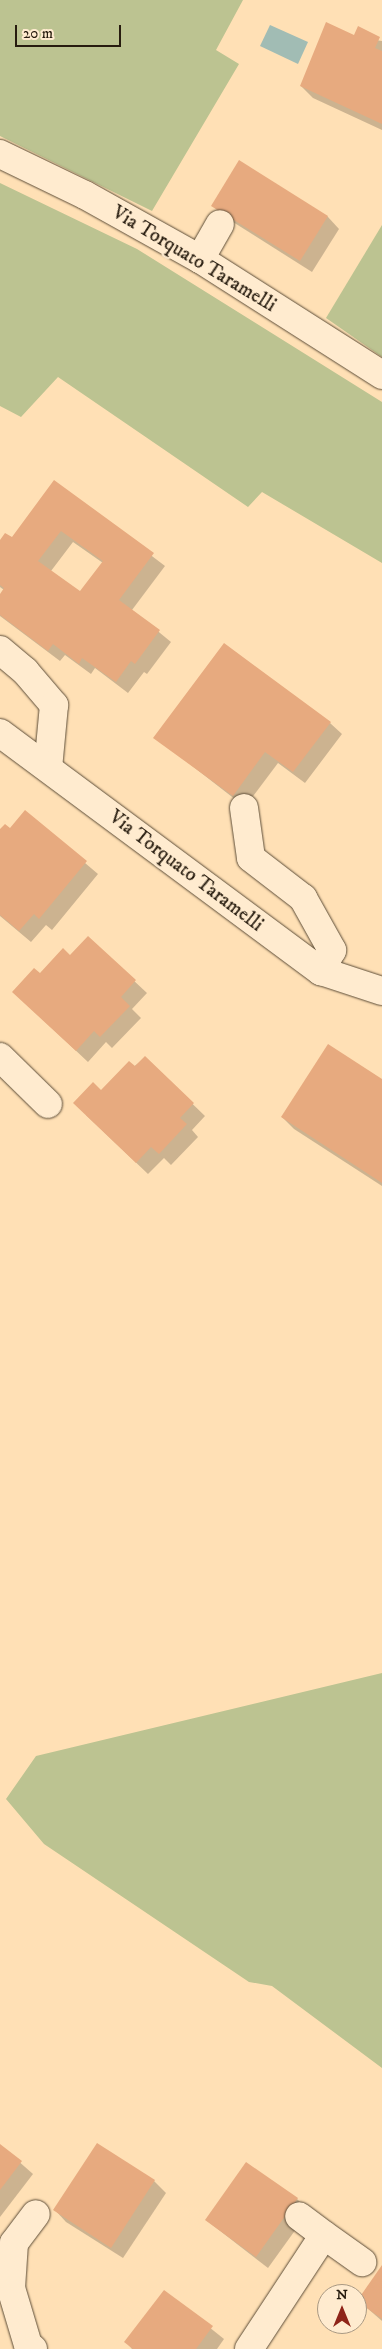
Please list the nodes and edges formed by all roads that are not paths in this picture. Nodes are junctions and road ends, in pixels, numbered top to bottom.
1 (0, 154) edge
2 (220, 224) dead end
3 (200, 259) junction
4 (382, 375) edge
5 (0, 650) edge
6 (0, 733) edge
7 (48, 768) junction
8 (244, 808) dead end
9 (321, 972) junction
10 (382, 991) edge
11 (0, 1057) edge
12 (48, 1104) dead end
13 (36, 2214) dead end
14 (327, 2236) dead end
15 (33, 2349) edge
16 (250, 2349) edge

1 - 3 street, Via Torquato Taramelli
2 - 3 street
3 - 4 street, Via Torquato Taramelli
5 - 7 street
6 - 7 street, Via Torquato Taramelli
7 - 9 street, Via Torquato Taramelli
8 - 9 street
9 - 10 street, Via Torquato Taramelli
11 - 12 street
13 - 15 street
14 - 16 street

